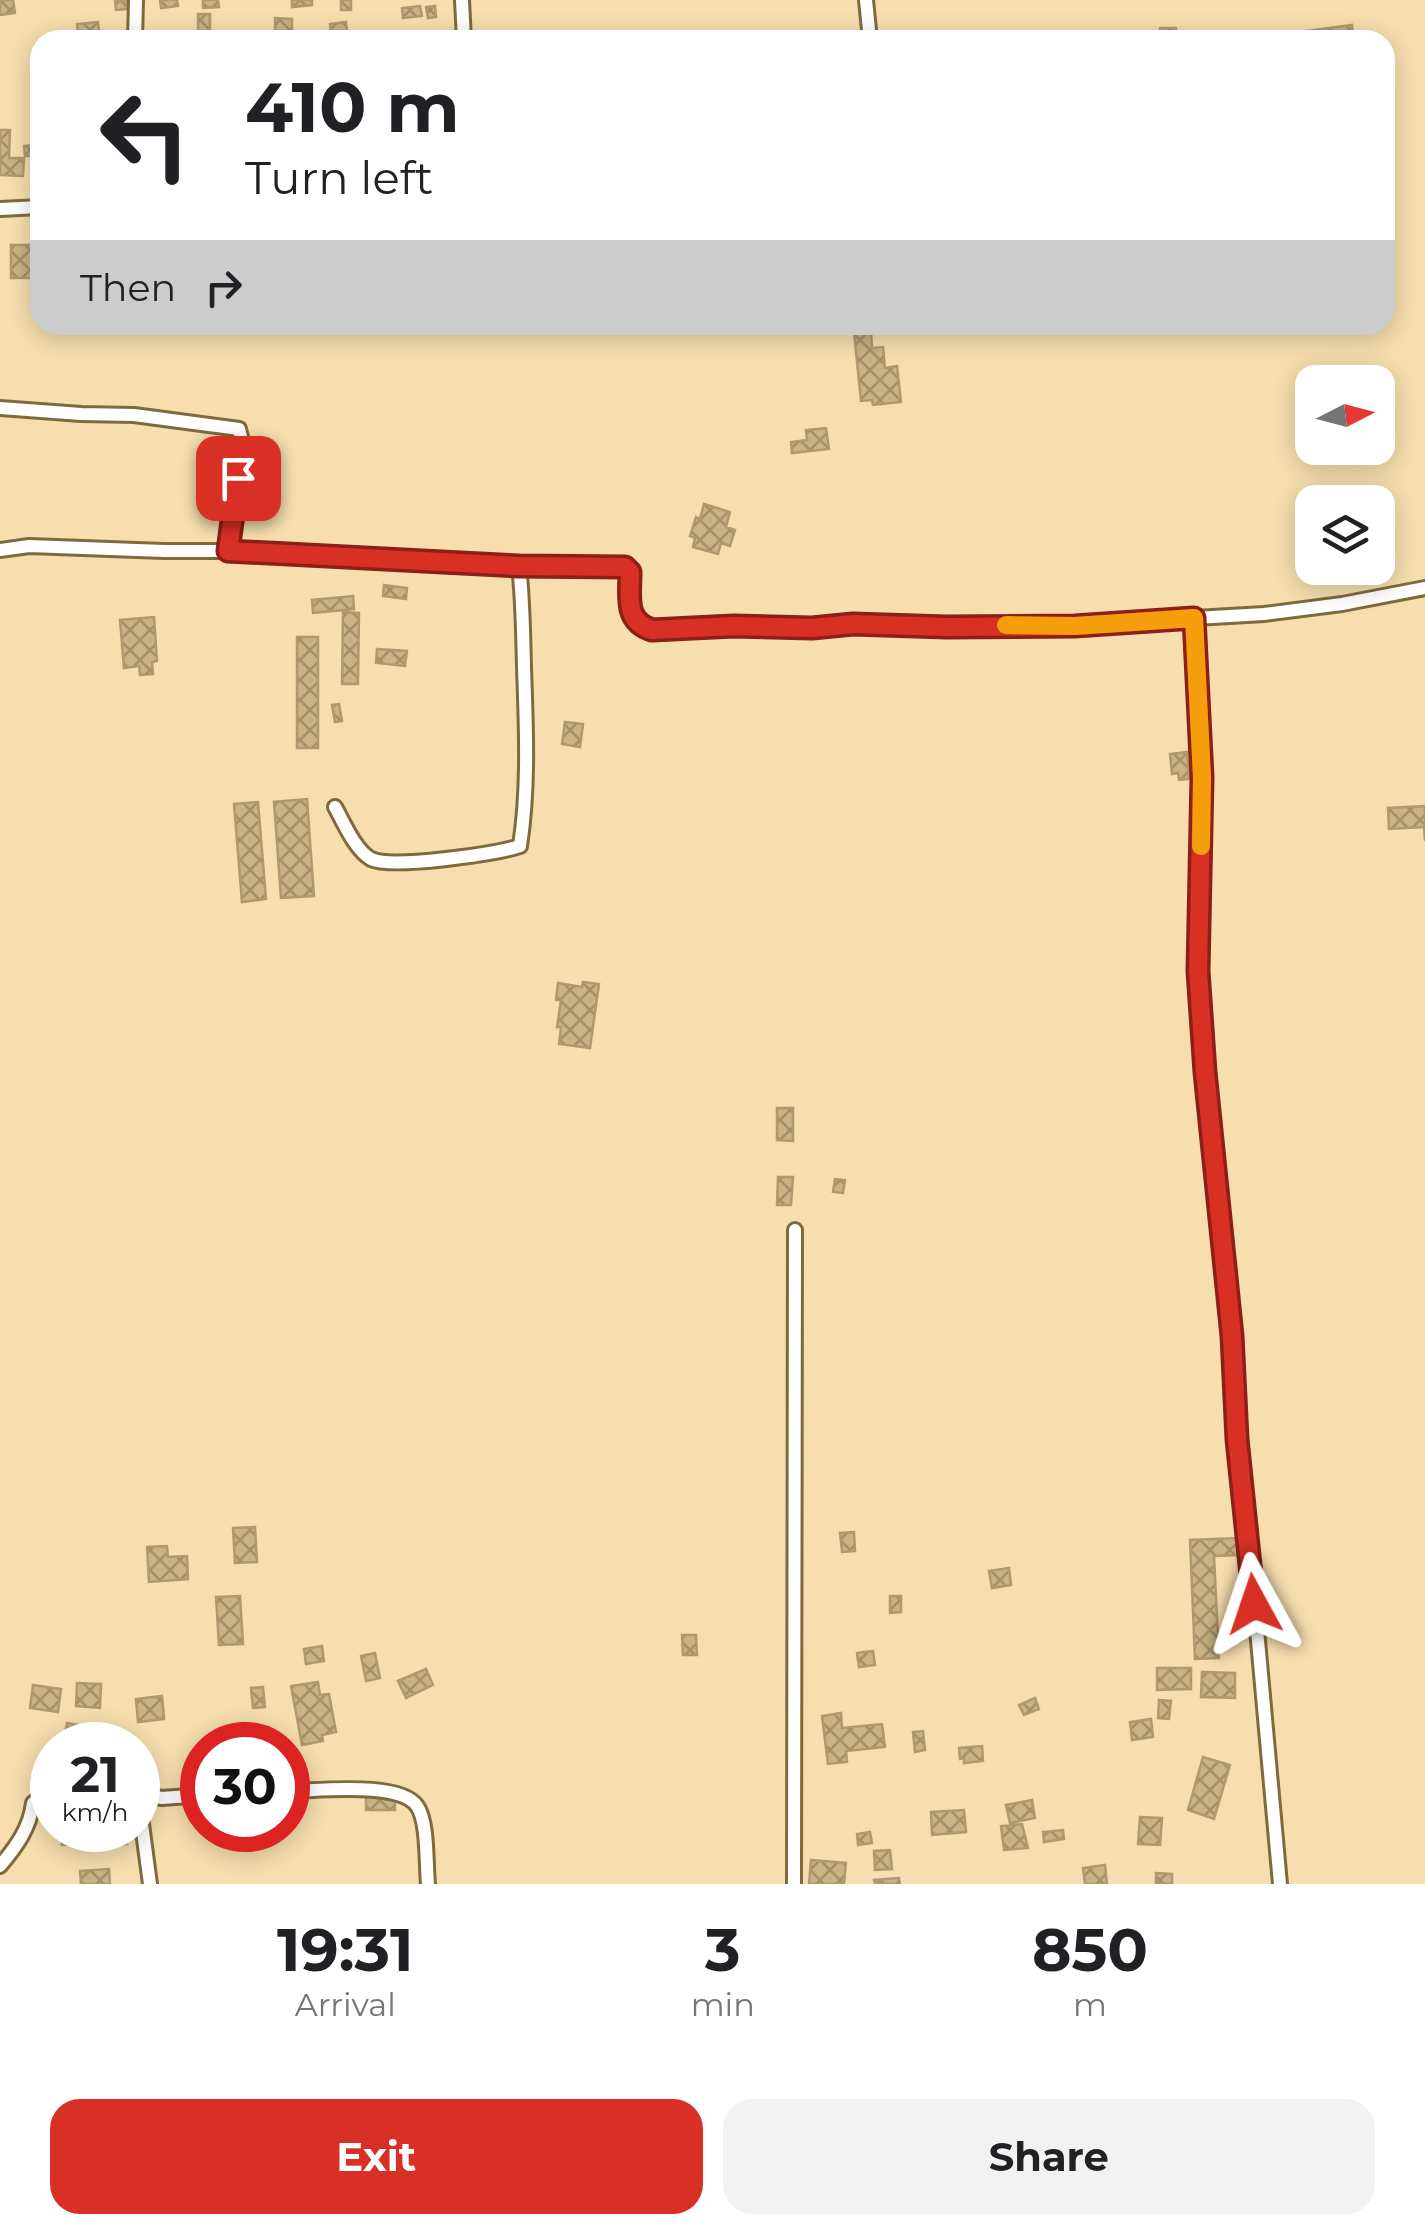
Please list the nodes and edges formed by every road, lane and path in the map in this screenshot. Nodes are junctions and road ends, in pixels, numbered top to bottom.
1 (136, 0) edge
2 (462, 0) edge
3 (866, 0) edge
4 (135, 30) edge
5 (464, 30) edge
6 (869, 30) edge
7 (30, 208) edge
8 (0, 209) edge
9 (0, 408) edge
10 (0, 550) edge
11 (228, 551) junction
12 (519, 566) junction
13 (1425, 588) edge
14 (1194, 618) junction
15 (335, 807) dead end
16 (795, 1230) dead end
17 (310, 1791) edge
18 (180, 1797) edge
19 (30, 1821) edge
20 (0, 1866) edge
21 (150, 1884) edge
22 (428, 1884) edge
23 (794, 1884) edge
24 (1280, 1884) edge

1 - 4 street
2 - 5 street
3 - 6 street
7 - 8 street
9 - 11 street
10 - 11 street
11 - 12 street
12 - 14 street
12 - 15 street
13 - 14 street
14 - 24 street
16 - 23 street
17 - 22 street
18 - 21 street
19 - 20 street

